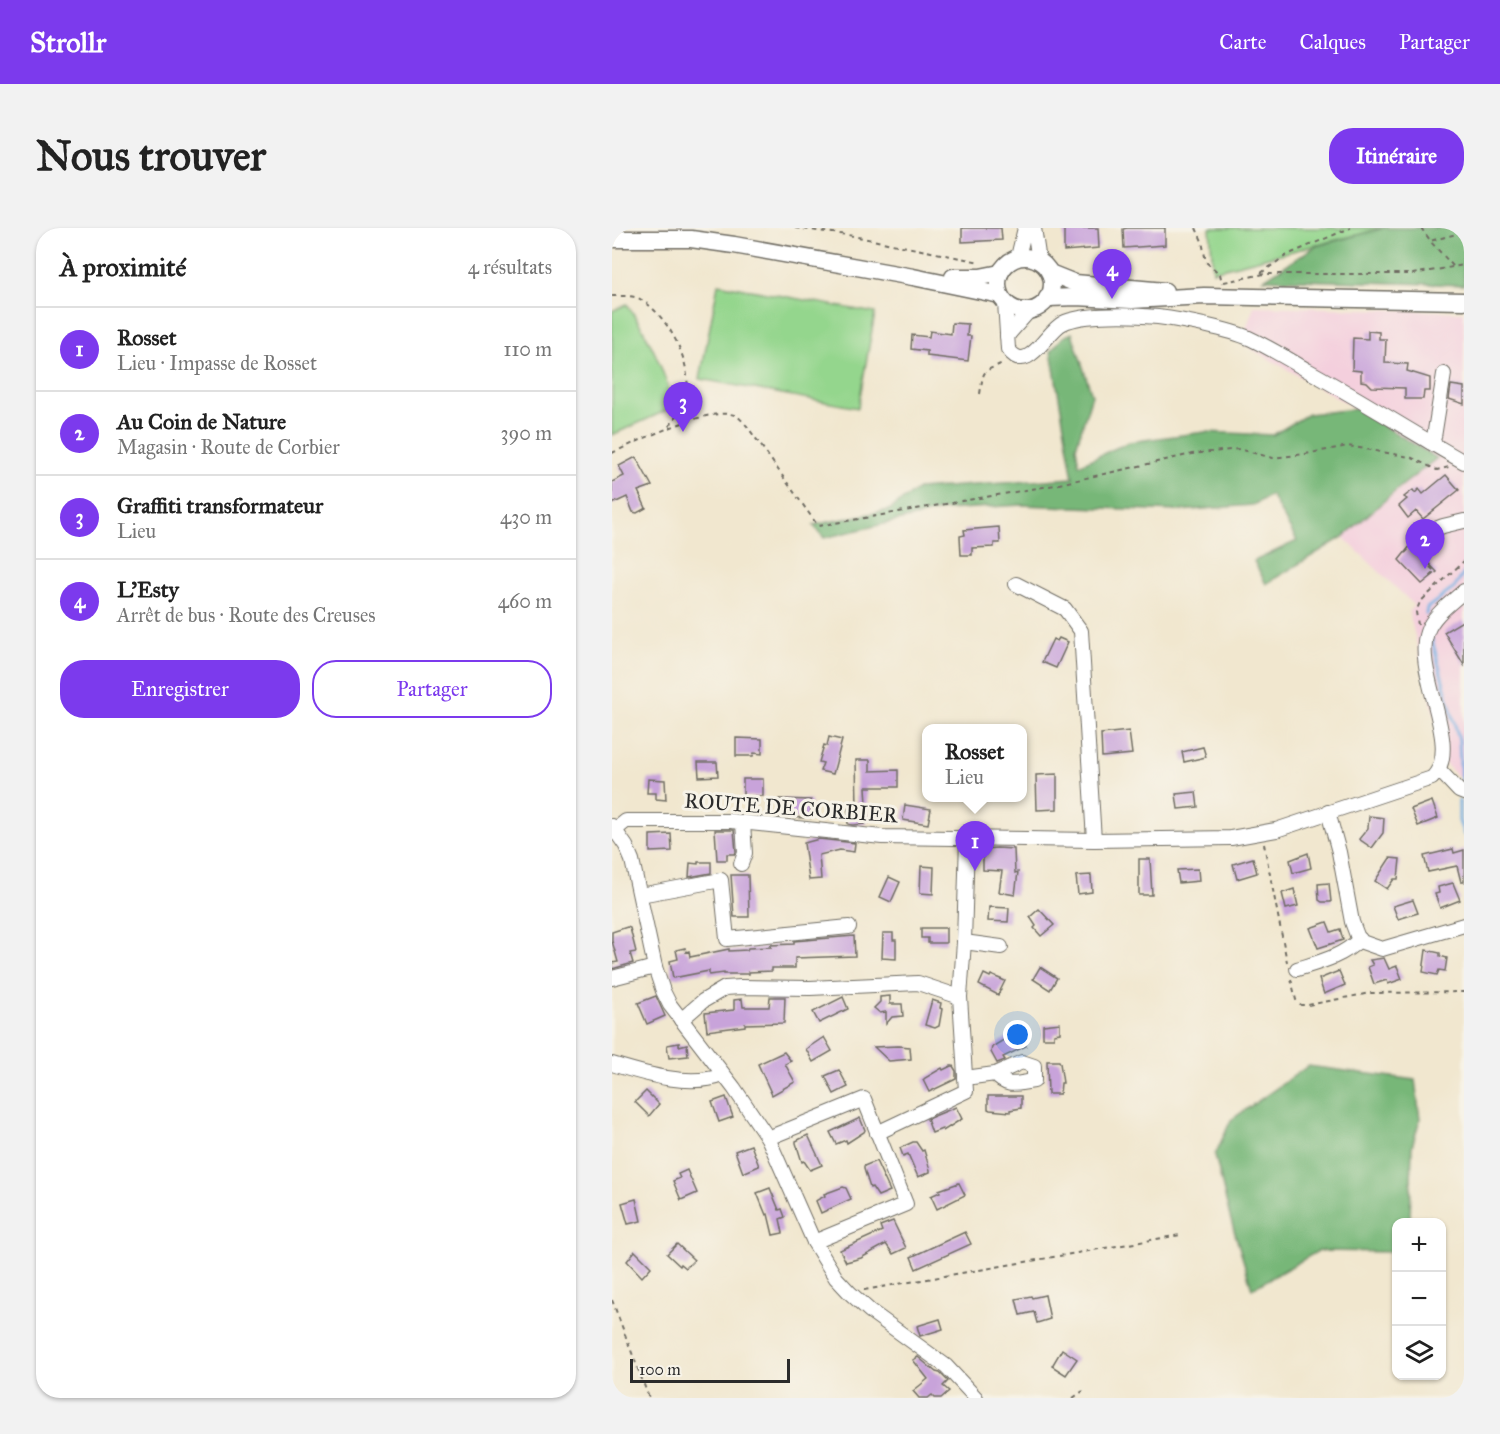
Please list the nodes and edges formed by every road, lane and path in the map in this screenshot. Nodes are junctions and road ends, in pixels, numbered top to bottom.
1 (795, 228) edge
2 (1025, 228) edge
3 (1034, 228) edge
4 (1196, 228) edge
5 (1350, 228) edge
6 (1421, 228) edge
7 (1464, 232) edge
8 (612, 239) edge
9 (1430, 241) junction
10 (1018, 257) junction
11 (980, 262) dead end
12 (1464, 265) edge
13 (1454, 266) junction
14 (1045, 267) junction
15 (1000, 273) junction
16 (913, 277) junction
17 (1222, 283) dead end
18 (612, 296) edge
19 (1204, 296) junction
20 (1047, 298) junction
21 (1002, 299) junction
22 (1464, 301) edge
23 (1029, 311) junction
24 (1007, 336) junction
25 (1015, 355) junction
26 (1444, 374) dead end
27 (980, 394) dead end
28 (668, 428) junction
29 (1430, 442) junction
30 (612, 453) edge
31 (1460, 460) edge
32 (1464, 521) edge
33 (1415, 537) dead end
34 (1405, 553) dead end
35 (1464, 561) edge
36 (1429, 578) dead end
37 (1016, 584) dead end
38 (1464, 591) edge
39 (1427, 632) junction
40 (1441, 772) junction
41 (1464, 793) edge
42 (1328, 812) junction
43 (743, 823) junction
44 (614, 828) edge
45 (967, 839) junction
46 (1094, 840) junction
47 (741, 864) dead end
48 (640, 895) junction
49 (1464, 925) edge
50 (849, 927) dead end
51 (1360, 939) junction
52 (964, 942) junction
53 (1001, 947) dead end
54 (655, 967) junction
55 (1297, 969) dead end
56 (612, 978) edge
57 (960, 997) junction
58 (681, 1020) junction
59 (612, 1064) edge
60 (995, 1074) dead end
61 (723, 1075) junction
62 (965, 1078) junction
63 (877, 1133) junction
64 (768, 1138) junction
65 (1180, 1235) dead end
66 (814, 1242) junction
67 (850, 1293) junction
68 (612, 1300) edge
69 (1083, 1391) dead end
70 (649, 1398) edge
71 (976, 1398) edge
72 (1073, 1398) edge

1 - 11 path
2 - 10 street
3 - 14 street
4 - 17 path
5 - 13 path
6 - 9 path
7 - 9 path
8 - 16 main road
9 - 13 path
10 - 14 main road
10 - 15 main road
12 - 13 path
14 - 19 main road
14 - 20 main road
15 - 16 main road
15 - 21 main road
16 - 21 main road
18 - 28 path
19 - 20 main road
19 - 22 main road
20 - 23 main road
21 - 23 main road
21 - 24 street
23 - 24 street
24 - 25 street
25 - 27 path
25 - 29 street
26 - 29 street
28 - 30 path
28 - 31 path
29 - 31 street
32 - 33 street
34 - 36 path
35 - 39 path
37 - 46 street
38 - 39 street
39 - 40 street
40 - 41 street
40 - 42 street, ROUTE DE CORBIER
42 - 46 street, ROUTE DE CORBIER
42 - 51 street
43 - 44 street, ROUTE DE CORBIER
43 - 45 street, ROUTE DE CORBIER
43 - 47 street
44 - 48 street
45 - 46 street, ROUTE DE CORBIER
45 - 52 street
48 - 50 street
48 - 54 street
49 - 51 street
51 - 55 street
52 - 53 street
52 - 57 street
54 - 56 street
54 - 58 street
57 - 58 street
57 - 62 street
58 - 61 street
59 - 61 street
60 - 62 street
61 - 64 street
62 - 63 street
63 - 64 street
63 - 66 street
64 - 66 street
65 - 67 path
66 - 67 street
67 - 71 street
68 - 70 path
69 - 72 path

